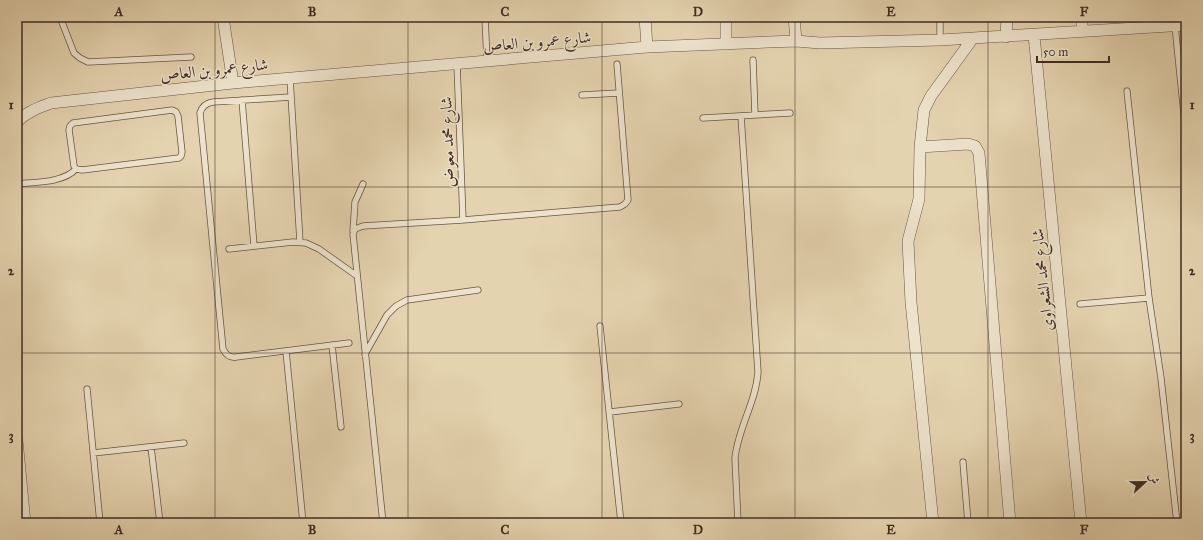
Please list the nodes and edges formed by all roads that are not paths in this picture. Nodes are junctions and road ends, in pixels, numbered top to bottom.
1 (60, 17) edge
2 (223, 17) edge
3 (484, 17) edge
4 (645, 17) edge
5 (726, 17) edge
6 (794, 17) edge
7 (940, 17) edge
8 (1007, 17) edge
9 (1082, 17) edge
10 (1137, 17) edge
11 (1181, 26) edge
12 (1133, 28) junction
13 (1082, 32) junction
14 (1034, 35) junction
15 (1006, 37) junction
16 (973, 38) junction
17 (796, 40) junction
18 (940, 40) junction
19 (726, 44) junction
20 (646, 47) junction
21 (1186, 52) edge
22 (1179, 53) junction
23 (191, 57) dead end
24 (753, 60) dead end
25 (487, 61) junction
26 (457, 64) junction
27 (617, 64) dead end
28 (290, 78) junction
29 (233, 82) junction
30 (1127, 92) dead end
31 (619, 93) junction
32 (582, 95) dead end
33 (291, 97) junction
34 (242, 100) junction
35 (790, 113) dead end
36 (755, 115) junction
37 (741, 116) junction
38 (703, 118) dead end
39 (17, 122) edge
40 (1186, 134) edge
41 (920, 147) junction
42 (76, 169) junction
43 (17, 184) edge
44 (363, 184) dead end
45 (463, 220) junction
46 (353, 234) junction
47 (300, 242) junction
48 (254, 246) junction
49 (229, 249) dead end
50 (357, 276) junction
51 (478, 290) dead end
52 (1149, 298) junction
53 (1080, 304) dead end
54 (600, 326) dead end
55 (349, 343) dead end
56 (332, 345) junction
57 (286, 351) junction
58 (365, 354) junction
59 (87, 389) dead end
60 (679, 404) dead end
61 (610, 412) junction
62 (341, 427) dead end
63 (17, 440) edge
64 (184, 443) dead end
65 (151, 447) junction
66 (94, 453) junction
67 (963, 462) dead end
68 (20, 502) edge
69 (25, 523) edge
70 (100, 523) edge
71 (160, 523) edge
72 (303, 523) edge
73 (383, 523) edge
74 (621, 523) edge
75 (738, 523) edge
76 (934, 523) edge
77 (968, 523) edge
78 (1010, 523) edge
79 (1081, 523) edge
80 (1177, 523) edge

1 - 23 lane
2 - 29 street
3 - 25 lane
4 - 20 street
5 - 19 street
6 - 17 street
7 - 18 lane
8 - 15 street
9 - 13 street
10 - 12 street
11 - 12 street, شارع عمرو بن العاص
11 - 22 lane
12 - 13 street, شارع عمرو بن العاص
13 - 14 street, شارع عمرو بن العاص
14 - 15 street, شارع عمرو بن العاص
14 - 79 street, شارع محمد الشعراوى
15 - 16 street, شارع عمرو بن العاص
16 - 18 street, شارع عمرو بن العاص
16 - 41 street
17 - 18 street, شارع عمرو بن العاص
17 - 19 street, شارع عمرو بن العاص
19 - 20 street, شارع عمرو بن العاص
20 - 25 street, شارع عمرو بن العاص
21 - 22 lane
22 - 40 lane
24 - 36 lane
25 - 26 street, شارع عمرو بن العاص
26 - 28 street, شارع عمرو بن العاص
26 - 45 lane, شارع محمد معوض
27 - 31 lane
28 - 29 street, شارع عمرو بن العاص
28 - 33 lane
29 - 39 street, شارع عمرو بن العاص
30 - 52 lane
31 - 32 lane
31 - 45 lane
33 - 34 lane
33 - 47 lane
34 - 48 lane
34 - 57 lane
35 - 36 lane
36 - 37 lane
37 - 38 lane
37 - 75 lane
41 - 76 street
41 - 78 street
42 - 42 lane
42 - 43 lane
44 - 46 lane
45 - 46 lane
46 - 50 lane
47 - 48 lane
47 - 50 lane
48 - 49 lane
50 - 58 lane
51 - 58 lane
52 - 53 lane
52 - 80 lane
54 - 61 lane
55 - 56 lane
56 - 57 lane
56 - 62 lane
57 - 72 lane
58 - 73 lane
59 - 66 lane
60 - 61 lane
61 - 74 lane
63 - 68 street
64 - 65 lane
65 - 66 lane
65 - 71 lane
66 - 70 lane
67 - 77 lane
68 - 69 street

